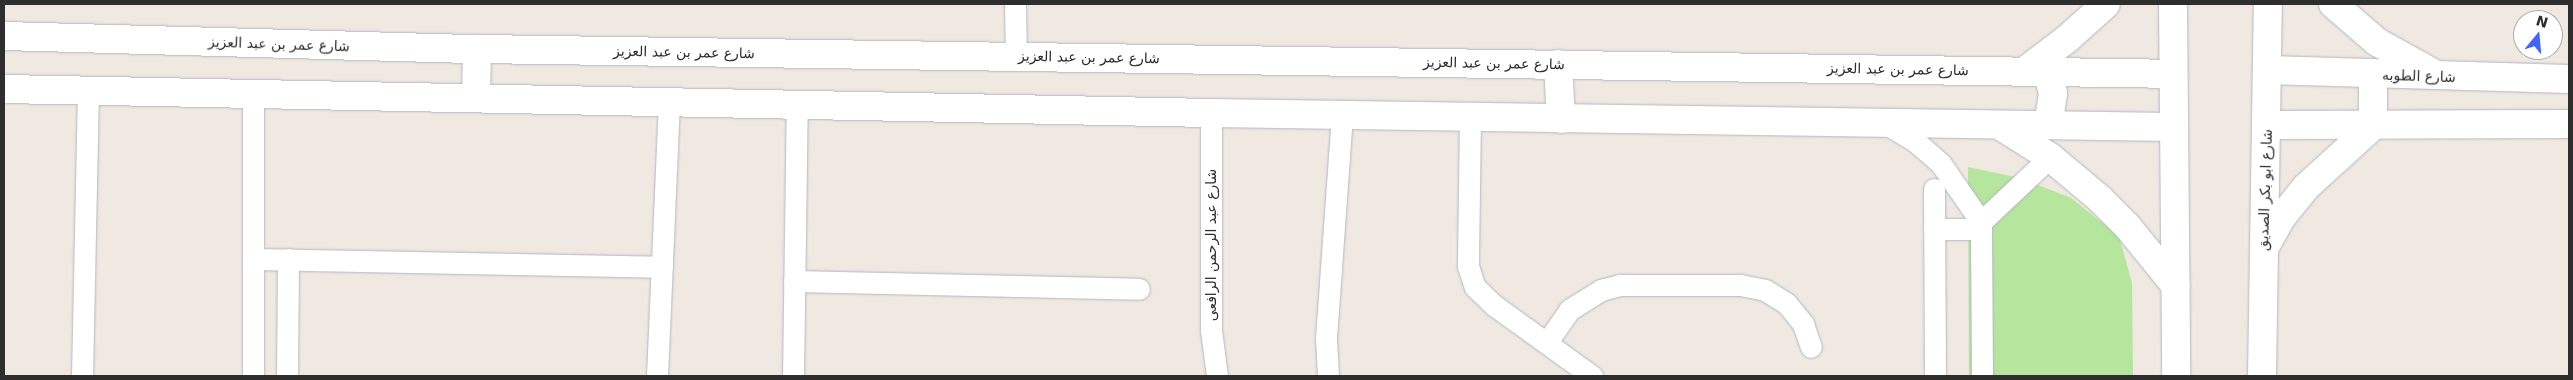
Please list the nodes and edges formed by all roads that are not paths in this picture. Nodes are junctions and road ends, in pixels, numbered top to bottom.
1 (1015, 4) edge
2 (2106, 4) edge
3 (2173, 4) edge
4 (2268, 4) edge
5 (2332, 4) edge
6 (4, 36) edge
7 (477, 49) junction
8 (1016, 56) junction
9 (1558, 64) junction
10 (2268, 70) junction
11 (2036, 71) junction
12 (2174, 74) junction
13 (2374, 75) junction
14 (2441, 77) junction
15 (2569, 79) edge
16 (4, 89) edge
17 (88, 90) junction
18 (253, 94) junction
19 (476, 96) junction
20 (669, 101) junction
21 (797, 105) junction
22 (1210, 113) junction
23 (1342, 114) junction
24 (1470, 117) junction
25 (1562, 119) junction
26 (2044, 124) junction
27 (2569, 124) edge
28 (1888, 125) junction
29 (1999, 125) junction
30 (2268, 125) junction
31 (2373, 126) junction
32 (2173, 127) junction
33 (2050, 157) junction
34 (1934, 189) dead end
35 (1981, 226) junction
36 (1934, 229) junction
37 (2263, 250) junction
38 (288, 259) junction
39 (253, 260) junction
40 (662, 267) junction
41 (794, 282) junction
42 (2176, 286) junction
43 (1139, 289) dead end
44 (1547, 342) junction
45 (1811, 347) dead end
46 (82, 376) edge
47 (253, 376) edge
48 (287, 376) edge
49 (657, 376) edge
50 (793, 376) edge
51 (1217, 376) edge
52 (1328, 376) edge
53 (1592, 376) edge
54 (1935, 376) edge
55 (1982, 376) edge
56 (2176, 376) edge
57 (2262, 376) edge

1 - 8 street
2 - 11 street
3 - 12 street
4 - 10 street, شارع ابو بكر الصديق
5 - 14 street
6 - 7 street, شارع عمر بن عبد العزيز
7 - 8 street, شارع عمر بن عبد العزيز
7 - 19 street
8 - 9 street, شارع عمر بن عبد العزيز
9 - 11 street, شارع عمر بن عبد العزيز
9 - 25 street
10 - 13 street, شارع الطوبه
10 - 30 street, شارع ابو بكر الصديق
11 - 12 street, شارع عمر بن عبد العزيز
11 - 26 street
12 - 32 street
13 - 14 street, شارع الطوبه
13 - 31 street
14 - 15 street, شارع الطوبه
16 - 17 street
17 - 18 street
17 - 46 street
18 - 19 street
18 - 39 street
19 - 20 street
20 - 21 street
20 - 40 street
21 - 22 street
21 - 41 street
22 - 23 street
22 - 51 street, شارع عبد الرحمن الرافعى
23 - 24 street
23 - 52 street
24 - 25 street
24 - 44 street
25 - 28 street
26 - 29 street
26 - 32 street
27 - 31 street
28 - 29 street
28 - 35 street
29 - 33 street
30 - 31 street
30 - 37 street, شارع ابو بكر الصديق
31 - 37 street
32 - 42 street
33 - 35 street
33 - 42 street
34 - 36 street
35 - 36 street
35 - 55 street
36 - 54 street
37 - 57 street, شارع ابو بكر الصديق
38 - 39 street
38 - 40 street
38 - 48 street
39 - 47 street
40 - 49 street
41 - 43 street
41 - 50 street
42 - 56 street
44 - 45 street
44 - 53 street

